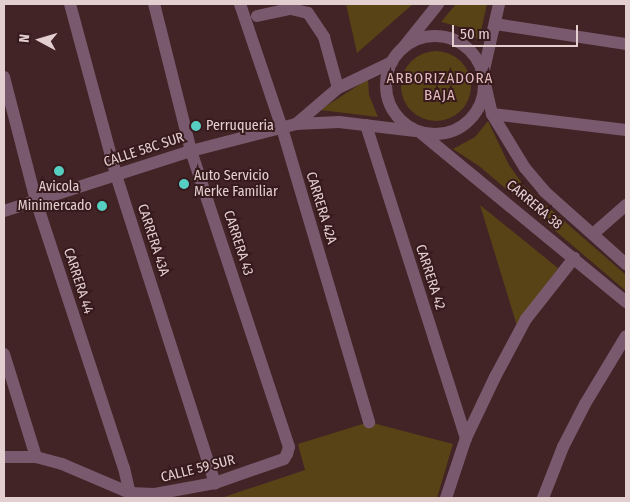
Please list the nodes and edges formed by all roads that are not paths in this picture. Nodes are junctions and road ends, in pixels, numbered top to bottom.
1 (70, 4) edge
2 (154, 4) edge
3 (240, 4) edge
4 (438, 4) edge
5 (499, 4) edge
6 (257, 16) dead end
7 (495, 24) junction
8 (626, 44) edge
9 (402, 49) junction
10 (392, 62) junction
11 (4, 77) edge
12 (483, 78) junction
13 (338, 88) junction
14 (492, 114) junction
15 (296, 124) junction
16 (366, 125) junction
17 (282, 128) junction
18 (626, 130) edge
19 (418, 132) junction
20 (192, 151) junction
21 (116, 175) junction
22 (36, 201) junction
23 (626, 205) edge
24 (4, 211) edge
25 (593, 234) junction
26 (574, 258) junction
27 (626, 264) edge
28 (626, 302) edge
29 (626, 336) edge
30 (4, 354) edge
31 (369, 422) dead end
32 (466, 438) junction
33 (4, 457) edge
34 (36, 457) junction
35 (284, 459) joint
36 (214, 483) junction
37 (130, 493) junction
38 (446, 498) edge
39 (544, 498) edge

1 - 21 street, CARRERA 43A
2 - 20 street, CARRERA 43
3 - 17 street, CARRERA 42A
4 - 9 street
5 - 7 street
6 - 13 street
7 - 8 street
7 - 12 street
9 - 10 street
9 - 12 street
10 - 13 street, CALLE 58C SUR
10 - 19 street
11 - 22 street, CARRERA 44
12 - 14 street, CARRERA 38
12 - 19 street
13 - 15 street, CALLE 58C SUR
14 - 18 street
14 - 25 street, CARRERA 38
15 - 16 street, CALLE 58C SUR
15 - 17 street, CALLE 58C SUR
16 - 19 street, CALLE 58C SUR
16 - 32 street, CARRERA 42
17 - 20 street, CALLE 58C SUR
17 - 31 street, CARRERA 42A
19 - 26 street, CARRERA 38
20 - 21 street, CALLE 58C SUR
20 - 35 street, CARRERA 43
21 - 22 street, CALLE 58C SUR
21 - 36 street, CARRERA 43A
22 - 24 street, CALLE 58C SUR
22 - 37 street, CARRERA 44
23 - 25 street
25 - 27 street, CARRERA 38
26 - 28 street, CARRERA 38
26 - 32 street
29 - 39 street
30 - 34 street
32 - 38 street
33 - 34 street, CALLE 59 SUR
34 - 37 street, CALLE 59 SUR
35 - 36 street, CALLE 59 SUR
36 - 37 street, CALLE 59 SUR

